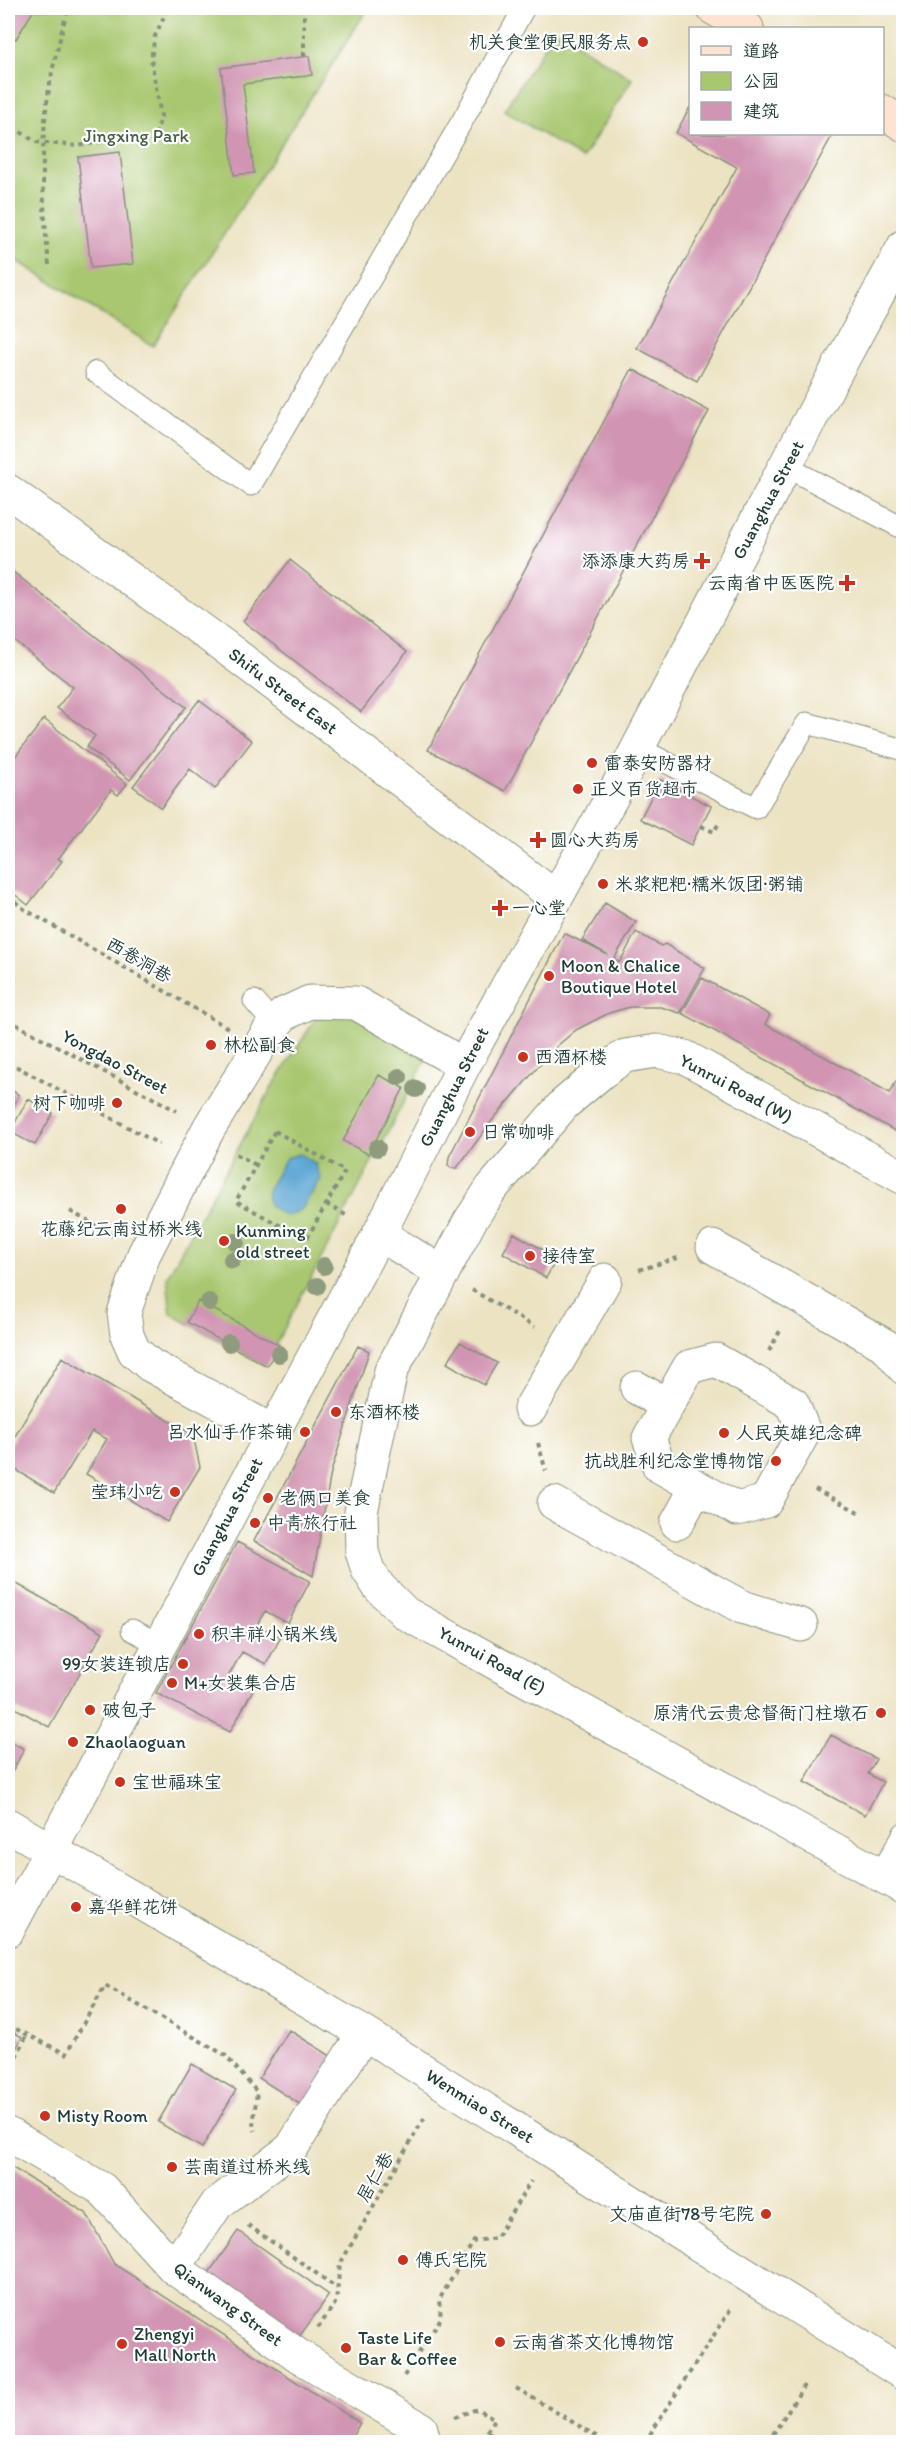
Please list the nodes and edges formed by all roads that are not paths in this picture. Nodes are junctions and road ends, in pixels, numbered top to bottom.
1 (524, 8) edge
2 (712, 8) edge
3 (745, 27) edge
4 (884, 112) edge
5 (903, 124) edge
6 (903, 246) edge
7 (96, 372) dead end
8 (785, 466) junction
9 (8, 491) edge
10 (903, 529) edge
11 (638, 748) junction
12 (903, 750) edge
13 (555, 897) junction
14 (464, 1065) junction
15 (903, 1178) edge
16 (379, 1234) junction
17 (713, 1247) road end
18 (443, 1272) junction
19 (605, 1280) road end
20 (903, 1368) edge
21 (637, 1388) dead end
22 (668, 1405) junction
23 (530, 1409) road end
24 (272, 1431) junction
25 (697, 1487) junction
26 (554, 1503) road end
27 (677, 1523) dead end
28 (801, 1625) dead end
29 (8, 1825) edge
30 (903, 1833) edge
31 (51, 1849) junction
32 (892, 1882) edge
33 (8, 1930) edge
34 (364, 2033) junction
35 (8, 2134) edge
36 (174, 2268) junction
37 (903, 2374) edge
38 (424, 2442) edge

1 - 7 lane
2 - 3 street
4 - 5 street
6 - 8 street, Guanghua Street
8 - 10 lane
8 - 11 street, Guanghua Street
9 - 13 street, Shifu Street East
11 - 12 lane
11 - 13 street, Guanghua Street
13 - 14 street, Guanghua Street
14 - 16 street, Guanghua Street
14 - 24 street
15 - 18 street, Yunrui Road (W)
16 - 18 street
16 - 24 street, Guanghua Street
17 - 20 street
18 - 32 street, Yunrui Road (E)
19 - 23 street
21 - 22 street
22 - 25 street
22 - 25 street
24 - 31 street, Guanghua Street
25 - 27 street
26 - 28 street
29 - 31 street, Wenmiao Street
30 - 32 lane
31 - 33 street, Guanghua Street
31 - 34 street, Wenmiao Street
34 - 36 street
34 - 37 street, Wenmiao Street
35 - 36 street, Qianwang Street
36 - 38 street, Qianwang Street

